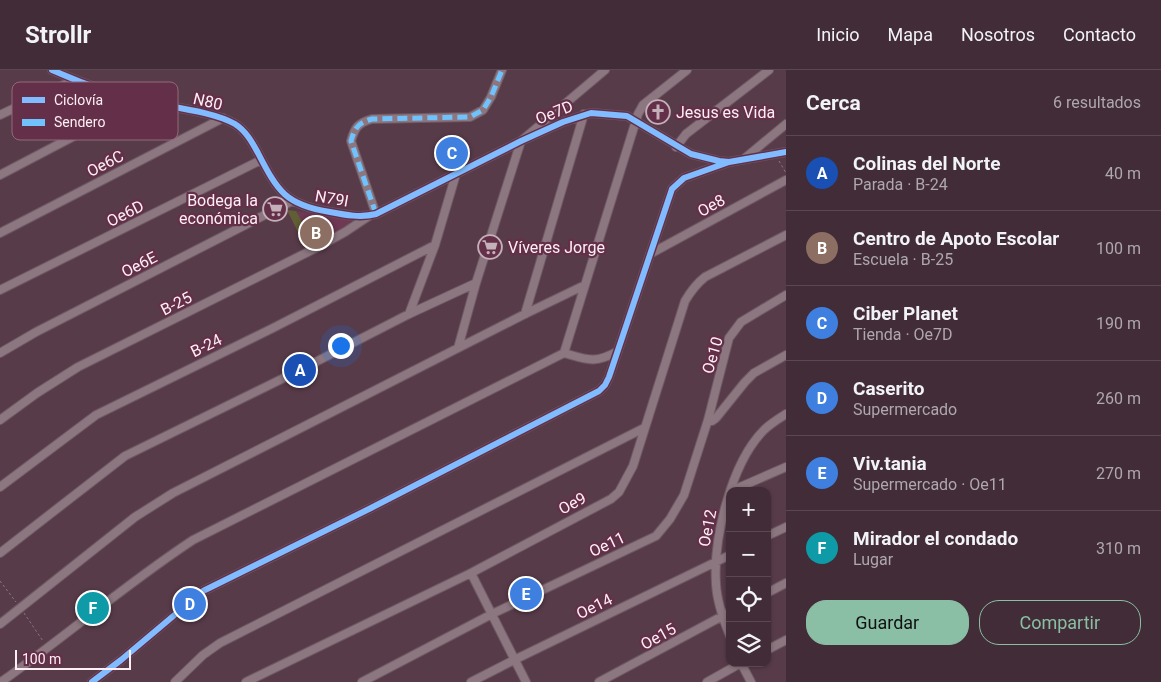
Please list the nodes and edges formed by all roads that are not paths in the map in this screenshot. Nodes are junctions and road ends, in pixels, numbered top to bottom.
1 (52, 70) edge
2 (502, 70) edge
3 (605, 70) edge
4 (687, 70) edge
5 (769, 70) edge
6 (74, 80) junction
7 (70, 82) edge
8 (80, 82) edge
9 (0, 106) edge
10 (178, 109) edge
11 (10, 110) joint
12 (584, 114) junction
13 (0, 115) edge
14 (223, 118) junction
15 (636, 120) junction
16 (786, 124) edge
17 (66, 140) edge
18 (521, 141) junction
19 (676, 147) junction
20 (786, 152) edge
21 (261, 160) junction
22 (744, 160) junction
23 (729, 162) junction
24 (0, 174) edge
25 (456, 174) junction
26 (786, 180) edge
27 (292, 201) junction
28 (372, 215) junction
29 (0, 233) edge
30 (786, 235) edge
31 (435, 245) junction
32 (650, 254) junction
33 (476, 283) junction
34 (585, 285) junction
35 (0, 290) edge
36 (786, 295) edge
37 (409, 314) junction
38 (525, 314) junction
39 (458, 348) junction
40 (618, 351) junction
41 (0, 353) edge
42 (564, 353) junction
43 (786, 355) edge
44 (786, 414) edge
45 (0, 420) edge
46 (708, 420) junction
47 (644, 428) junction
48 (786, 467) edge
49 (0, 487) edge
50 (732, 487) edge
51 (739, 487) edge
52 (726, 505) edge
53 (786, 527) edge
54 (771, 534) edge
55 (0, 553) edge
56 (726, 557) edge
57 (715, 563) junction
58 (471, 573) junction
59 (786, 583) edge
60 (771, 591) edge
61 (492, 614) junction
62 (726, 614) edge
63 (722, 617) junction
64 (0, 624) edge
65 (726, 626) edge
66 (786, 640) edge
67 (771, 648) edge
68 (514, 660) junction
69 (734, 667) edge
70 (743, 667) edge
71 (1, 682) edge
72 (92, 682) edge
73 (174, 682) edge
74 (246, 682) edge
75 (362, 682) edge
76 (472, 682) edge
77 (526, 682) edge
78 (599, 682) edge
79 (707, 682) edge
80 (750, 682) edge

1 - 6 street, N80
2 - 28 street
3 - 18 street
4 - 15 street
5 - 19 street
6 - 7 street
6 - 8 street, N80
9 - 11 street
10 - 14 street, N80
11 - 13 street
12 - 15 street, Oe7D
12 - 18 street, Oe7D
12 - 38 street
14 - 21 street, N80
14 - 29 street, Oe6C
15 - 19 street, Oe7D
15 - 34 street
16 - 22 street
17 - 24 street
18 - 25 street, Oe7D
18 - 33 street
19 - 23 street, Oe7D
20 - 22 street, Oe7D
21 - 27 street, N80
21 - 35 street, Oe6D
22 - 23 street, Oe7D
23 - 32 street
25 - 28 street, Oe7D
25 - 31 street
26 - 32 street, Oe8
27 - 28 street, N79I
27 - 41 street, Oe6E
28 - 45 street, B-25
30 - 47 street, Oe9
31 - 37 street
31 - 49 street, B-24
32 - 40 street
33 - 37 street
33 - 39 street
34 - 38 street
34 - 42 street
36 - 46 street, Oe10
37 - 55 street
38 - 39 street
39 - 64 street
40 - 42 street
40 - 72 street
42 - 71 street
43 - 46 street
44 - 50 street, Oe12
46 - 61 street, Oe11
47 - 58 street, Oe9
47 - 73 street
48 - 51 street
52 - 57 street, Oe12
53 - 54 street
56 - 57 street, Oe14
57 - 63 street, Oe12
57 - 68 street, Oe14
58 - 61 street
58 - 74 street, Oe9
59 - 60 street
61 - 68 street
61 - 75 street, Oe11
62 - 63 street, Oe15
63 - 65 street, Oe12
63 - 78 street, Oe15
66 - 67 street
68 - 76 street, Oe14
68 - 77 street
69 - 79 street
70 - 80 street

